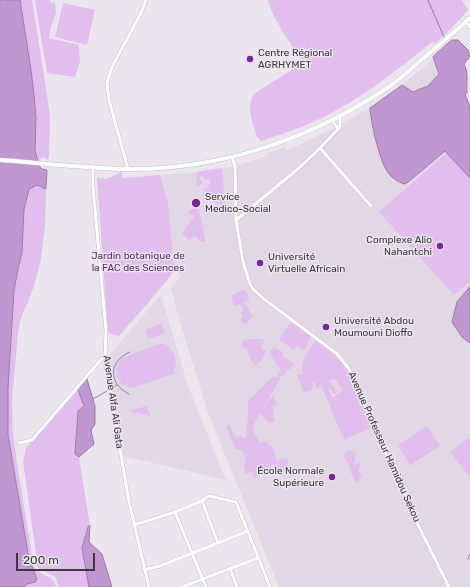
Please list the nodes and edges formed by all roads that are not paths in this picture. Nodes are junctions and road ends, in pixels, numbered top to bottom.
1 (146, 0) edge
2 (470, 18) edge
3 (466, 22) junction
4 (470, 27) edge
5 (340, 116) junction
6 (333, 120) junction
7 (338, 129) junction
8 (320, 148) junction
9 (232, 157) junction
10 (0, 160) edge
11 (93, 167) junction
12 (128, 169) junction
13 (371, 206) dead end
14 (236, 220) junction
15 (105, 355) junction
16 (19, 444) dead end
17 (202, 501) junction
18 (175, 512) junction
19 (134, 525) junction
20 (248, 531) junction
21 (218, 543) junction
22 (192, 553) junction
23 (258, 558) junction
24 (230, 568) junction
25 (144, 570) junction
26 (203, 579) junction
27 (448, 586) edge
28 (149, 587) edge
29 (182, 587) edge
30 (206, 587) edge
31 (237, 587) edge
32 (270, 587) edge

1 - 12 street
2 - 3 main road
3 - 4 street
3 - 5 main road
5 - 6 main road
5 - 7 street
6 - 7 street
6 - 9 main road
7 - 8 street
8 - 13 street
8 - 14 street
9 - 12 main road
9 - 14 street, Avenue Professeur Hamidou Sekou
10 - 11 main road
11 - 12 main road
11 - 15 street, Avenue Alfa Ali Gata
14 - 27 street, Avenue Professeur Hamidou Sekou
15 - 16 street
15 - 19 street, Avenue Alfa Ali Gata
17 - 18 street
17 - 20 street
17 - 21 street
18 - 19 street
18 - 22 street
19 - 25 street, Avenue Alfa Ali Gata
20 - 21 street
20 - 23 street
21 - 22 street
22 - 25 street
22 - 26 street
23 - 24 street
23 - 32 street
24 - 26 street
24 - 31 street
25 - 28 street, Avenue Alfa Ali Gata
26 - 29 street
26 - 30 street

